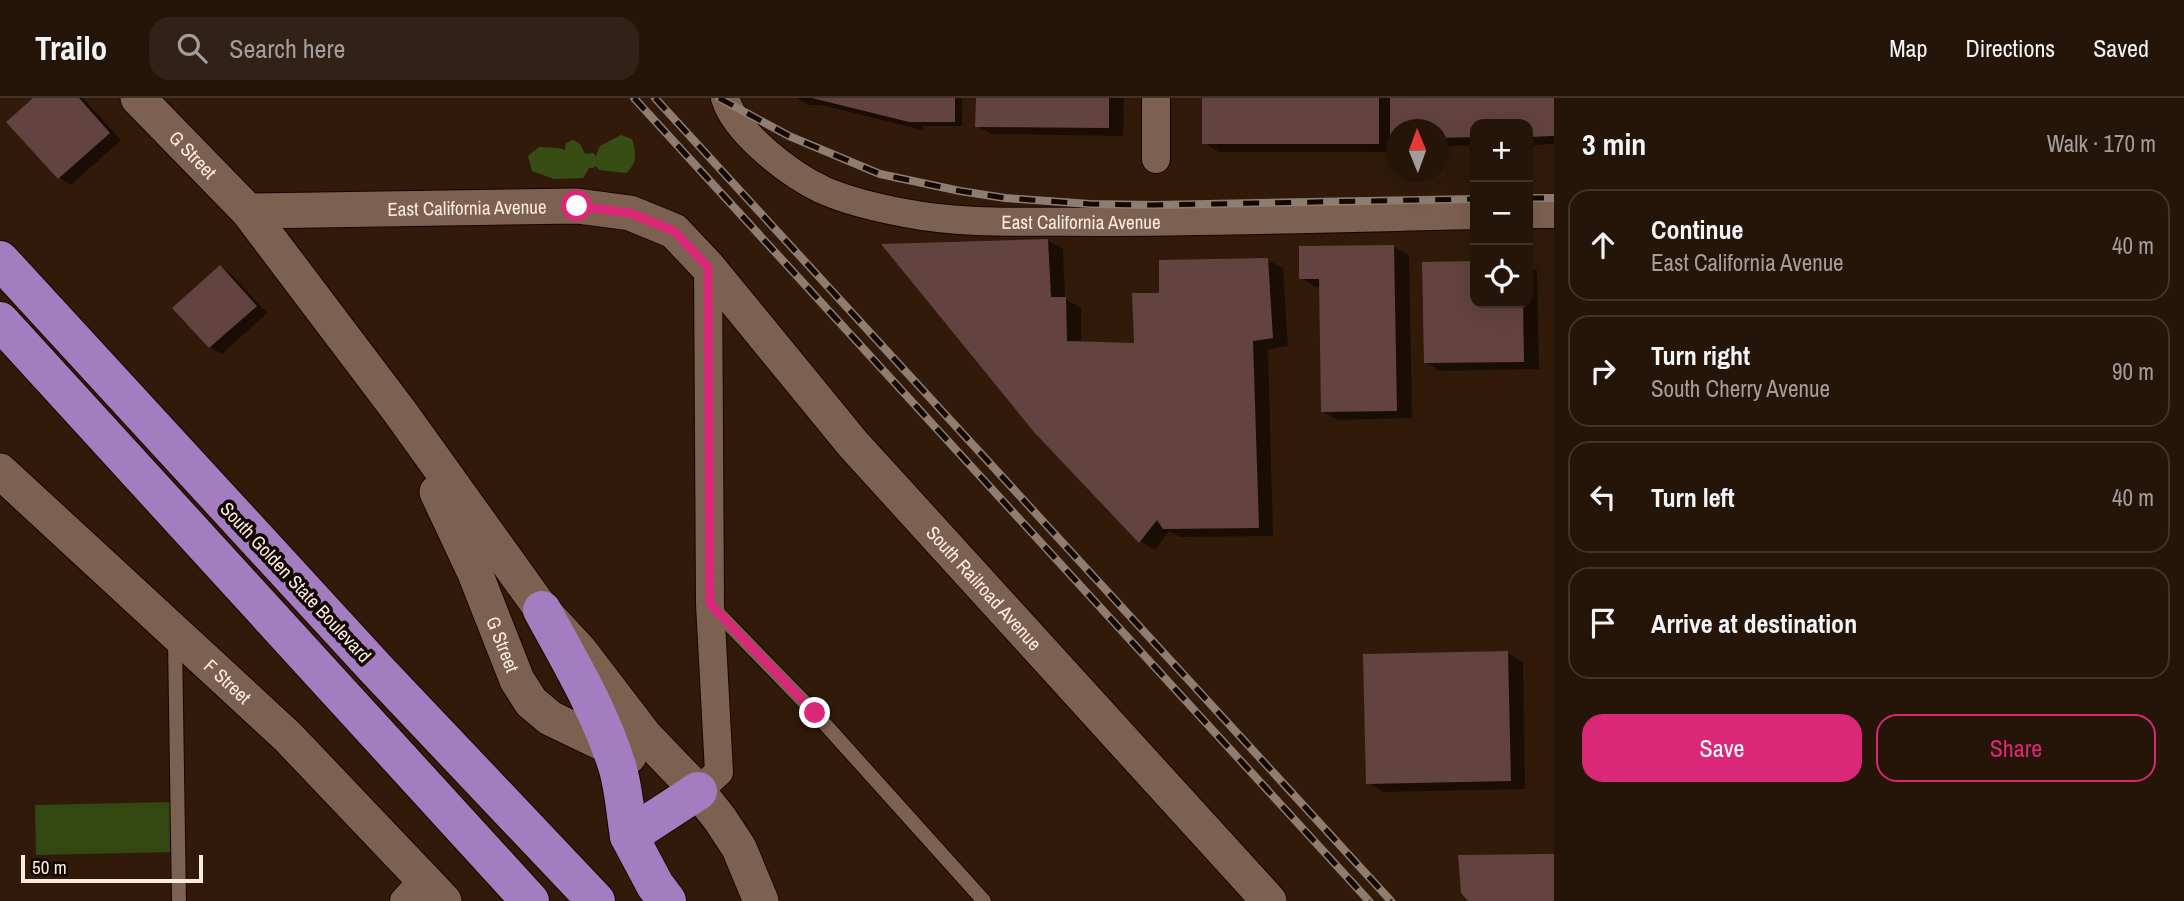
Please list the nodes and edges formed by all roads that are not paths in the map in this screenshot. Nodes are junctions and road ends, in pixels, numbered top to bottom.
1 (138, 98) edge
2 (1156, 98) edge
3 (726, 100) edge
4 (1156, 159) dead end
5 (248, 211) junction
6 (1533, 214) edge
7 (1554, 214) edge
8 (1470, 215) edge
9 (0, 260) edge
10 (708, 267) junction
11 (0, 321) edge
12 (400, 412) junction
13 (0, 471) edge
14 (710, 604) junction
15 (542, 610) junction
16 (174, 632) junction
17 (610, 747) junction
18 (698, 791) junction
19 (629, 836) junction
20 (424, 894) edge
21 (178, 901) edge
22 (530, 901) edge
23 (596, 901) edge
24 (667, 901) edge
25 (761, 901) edge
26 (984, 901) edge
27 (1269, 901) edge

1 - 5 street, G Street
2 - 4 street
3 - 8 street, East California Avenue
5 - 10 street, East California Avenue
5 - 12 street, G Street
6 - 7 street
9 - 23 highway, South Golden State Boulevard
10 - 14 street
10 - 27 street, South Railroad Avenue
11 - 22 highway
12 - 15 street, G Street
12 - 17 street, G Street
13 - 16 street, F Street
14 - 18 street
14 - 26 lane
15 - 17 highway
15 - 18 street, G Street
16 - 20 street, F Street
16 - 21 lane
17 - 18 street, G Street
17 - 19 highway
18 - 19 highway
18 - 25 street, G Street
19 - 24 highway

